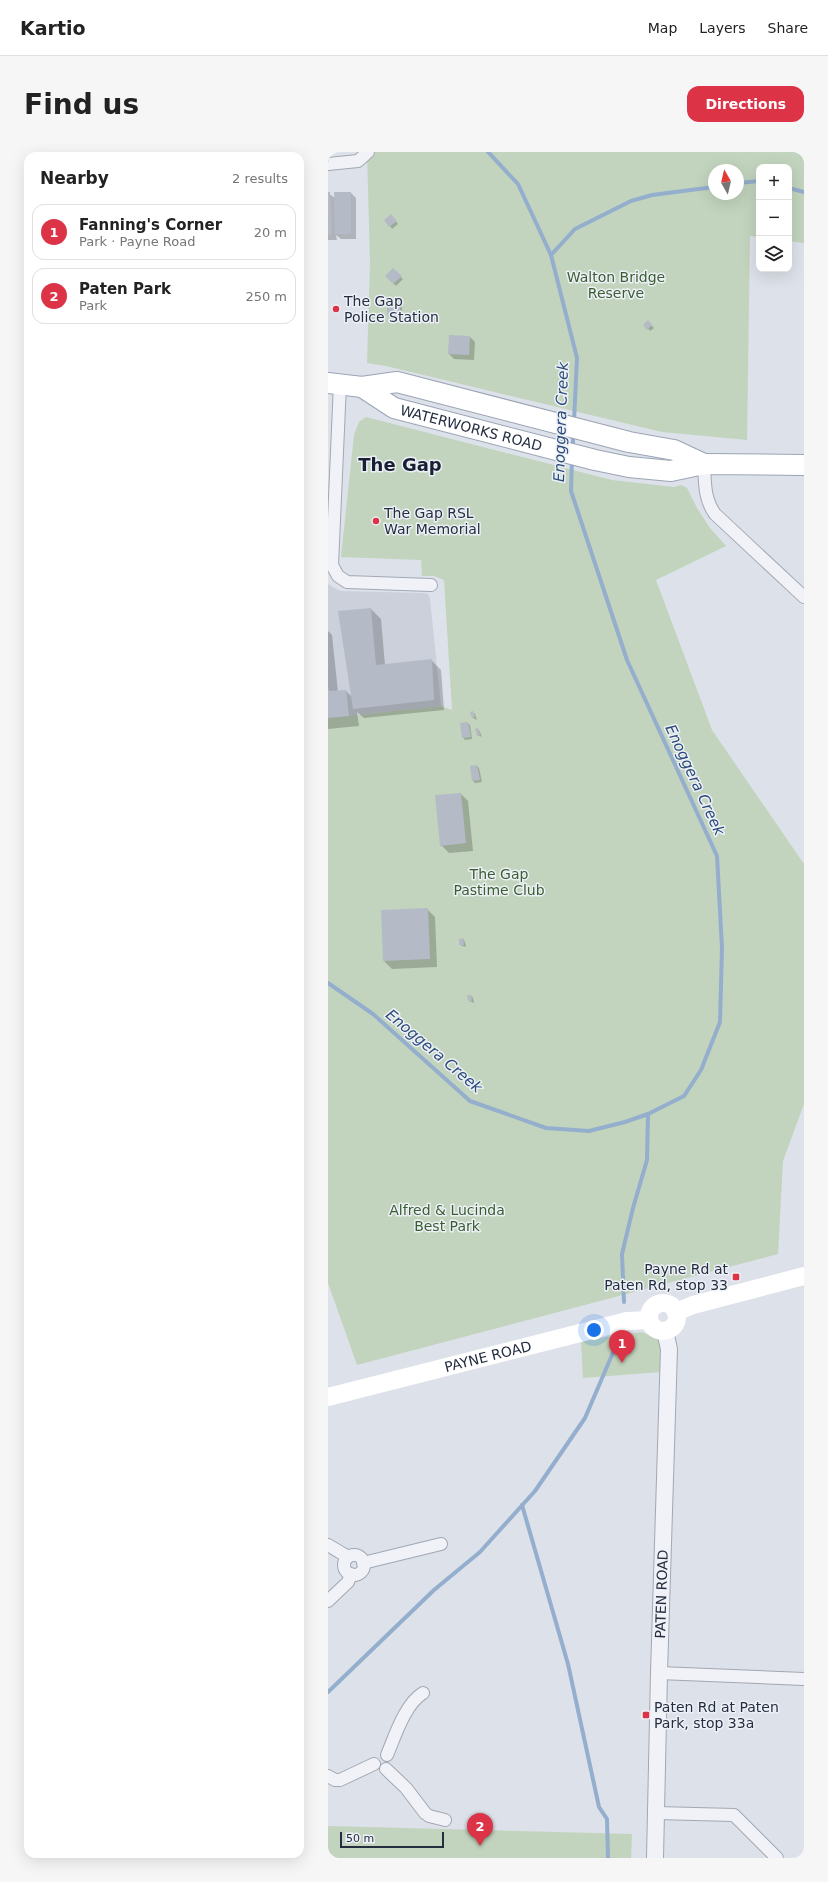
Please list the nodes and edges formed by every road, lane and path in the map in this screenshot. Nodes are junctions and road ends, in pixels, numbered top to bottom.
1 (367, 153) edge
2 (328, 164) edge
3 (334, 383) edge
4 (362, 387) junction
5 (704, 464) junction
6 (804, 465) edge
7 (431, 585) dead end
8 (804, 597) edge
9 (804, 1276) edge
10 (676, 1312) junction
11 (649, 1320) junction
12 (665, 1331) junction
13 (328, 1397) edge
14 (441, 1544) dead end
15 (328, 1545) edge
16 (348, 1557) junction
17 (363, 1563) junction
18 (351, 1574) junction
19 (328, 1601) edge
20 (659, 1673) junction
21 (804, 1679) edge
22 (423, 1693) dead end
23 (387, 1755) junction
24 (374, 1764) junction
25 (386, 1769) junction
26 (328, 1776) edge
27 (656, 1814) junction
28 (445, 1820) dead end
29 (656, 1858) edge
30 (777, 1858) edge

1 - 2 street
3 - 4 main road, WATERWORKS ROAD
3 - 7 street
4 - 5 main road, WATERWORKS ROAD
4 - 5 main road, WATERWORKS ROAD
5 - 6 main road, WATERWORKS ROAD
5 - 8 street
9 - 10 main road
10 - 11 main road
10 - 12 main road
11 - 12 main road
11 - 13 main road, PAYNE ROAD
12 - 20 street, PATEN ROAD
14 - 17 street
15 - 16 street
16 - 17 street
16 - 18 street
17 - 18 street
18 - 19 street
20 - 21 street
20 - 27 street, PATEN ROAD
22 - 23 street
23 - 24 street
23 - 25 street
24 - 25 street
24 - 26 street
25 - 28 street
27 - 29 street, PATEN ROAD
27 - 30 street

